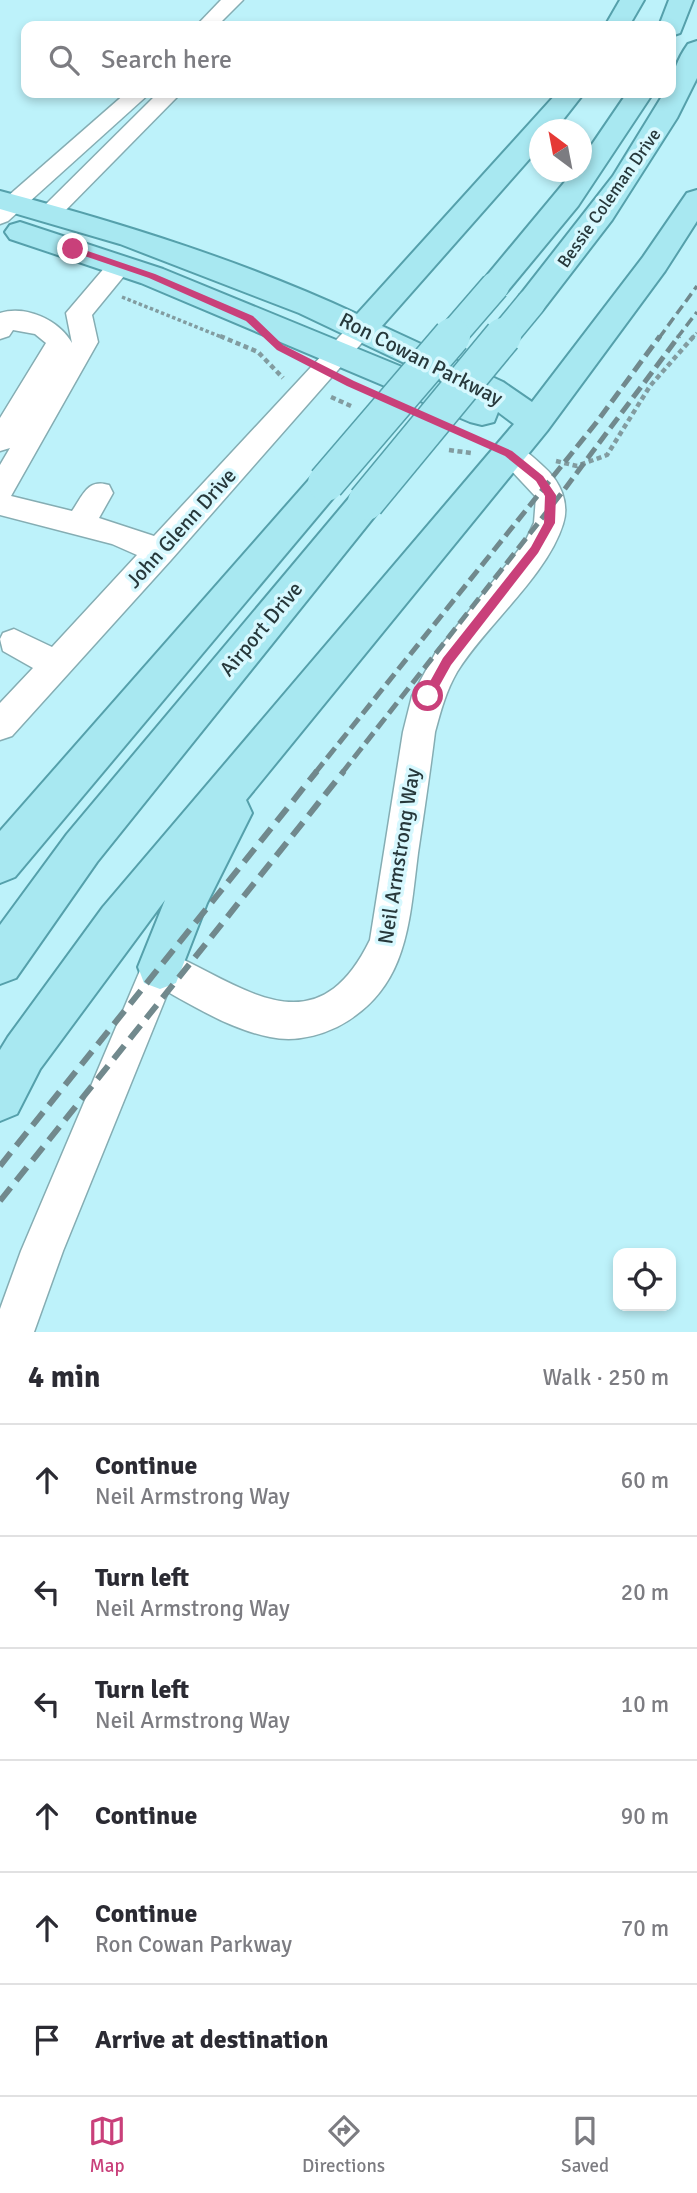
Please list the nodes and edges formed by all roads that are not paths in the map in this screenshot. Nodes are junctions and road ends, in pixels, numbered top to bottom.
1 (233, 0) edge
2 (632, 0) edge
3 (681, 0) edge
4 (211, 21) edge
5 (620, 21) edge
6 (674, 21) edge
7 (697, 49) edge
8 (676, 96) edge
9 (133, 98) edge
10 (165, 98) edge
11 (567, 98) edge
12 (637, 98) edge
13 (675, 98) edge
14 (549, 119) edge
15 (529, 142) edge
16 (697, 199) edge
17 (4, 211) edge
18 (49, 214) junction
19 (121, 265) junction
20 (531, 303) joint
21 (0, 330) edge
22 (343, 351) junction
23 (535, 422) junction
24 (0, 441) edge
25 (509, 453) junction
26 (0, 490) edge
27 (99, 493) dead end
28 (0, 504) edge
29 (80, 523) junction
30 (161, 552) junction
31 (14, 642) dead end
32 (57, 665) junction
33 (311, 689) junction
34 (0, 726) edge
35 (0, 863) edge
36 (0, 962) edge
37 (160, 967) junction
38 (0, 1097) edge
39 (13, 1332) edge

1 - 4 street
2 - 5 main road
3 - 6 main road
7 - 8 main road, Bessie Coleman Drive
9 - 17 street
10 - 18 street
11 - 14 main road
12 - 35 main road, Bessie Coleman Drive, bridge
13 - 20 main road, Bessie Coleman Drive
15 - 22 main road
16 - 23 main road
17 - 18 main road, Ron Cowan Parkway
17 - 19 main road
18 - 22 main road, Ron Cowan Parkway
19 - 22 main road
19 - 26 street
20 - 36 main road, Airport Drive, bridge
21 - 24 street
22 - 23 main road, Ron Cowan Parkway
22 - 25 main road
22 - 30 street, John Glenn Drive
23 - 25 main road
25 - 33 main road
25 - 37 street, Neil Armstrong Way
27 - 29 street
28 - 29 street
29 - 30 street
30 - 32 street, John Glenn Drive
31 - 32 street
32 - 34 street, John Glenn Drive
33 - 37 main road
33 - 38 main road
37 - 39 street

